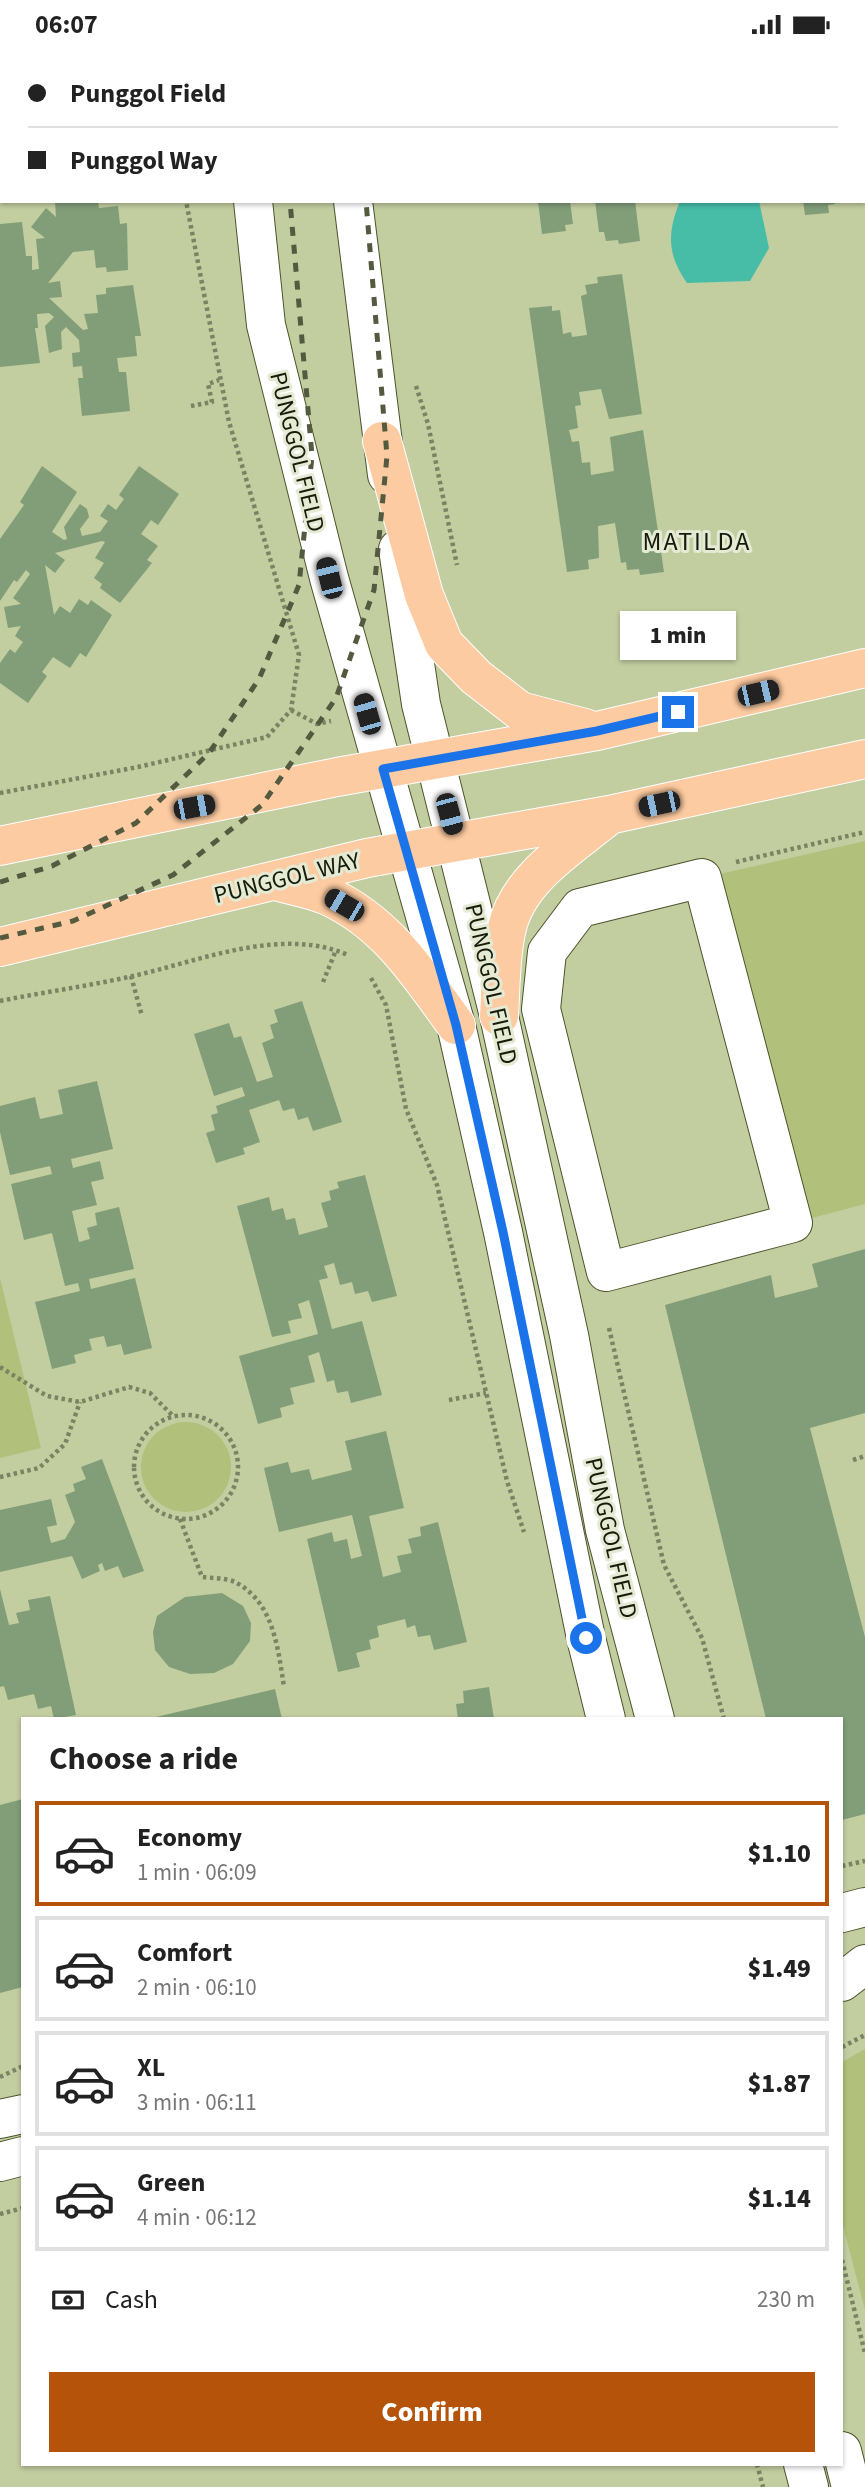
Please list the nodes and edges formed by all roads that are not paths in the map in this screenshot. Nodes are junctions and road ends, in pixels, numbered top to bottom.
1 (253, 203) edge
2 (353, 203) edge
3 (382, 441) junction
4 (865, 668) edge
5 (597, 731) junction
6 (865, 759) edge
7 (436, 761) junction
8 (383, 769) junction
9 (609, 815) junction
10 (456, 841) junction
11 (0, 846) edge
12 (407, 850) junction
13 (274, 880) junction
14 (0, 947) edge
15 (499, 1016) junction
16 (456, 1025) junction
17 (606, 1272) joint
18 (655, 1716) edge
19 (606, 1717) edge
20 (865, 1907) edge
21 (843, 1913) edge
22 (865, 1957) edge
23 (843, 1962) edge
24 (865, 1964) edge
25 (843, 1981) edge
26 (21, 2114) edge
27 (0, 2119) edge
28 (21, 2157) edge
29 (0, 2162) edge
30 (843, 2455) edge
31 (804, 2466) edge
32 (809, 2487) edge
33 (851, 2487) edge

1 - 8 street, PUNGGOL FIELD
2 - 3 street, PUNGGOL FIELD
3 - 5 main road
3 - 7 street, PUNGGOL FIELD
4 - 5 main road
5 - 7 main road
6 - 9 main road, PUNGGOL WAY
7 - 8 main road
7 - 10 street, PUNGGOL FIELD
8 - 11 main road
8 - 12 street, PUNGGOL FIELD
9 - 10 main road, PUNGGOL WAY
9 - 15 main road
10 - 12 main road, PUNGGOL WAY
10 - 15 street, PUNGGOL FIELD
12 - 13 main road, PUNGGOL WAY
12 - 16 street, PUNGGOL FIELD
13 - 14 main road, PUNGGOL WAY
13 - 16 main road
15 - 18 street, PUNGGOL FIELD
16 - 19 street, PUNGGOL FIELD
17 - 17 street
20 - 21 street
22 - 23 street
24 - 25 street
26 - 27 street
28 - 29 street
30 - 33 street
31 - 32 street

